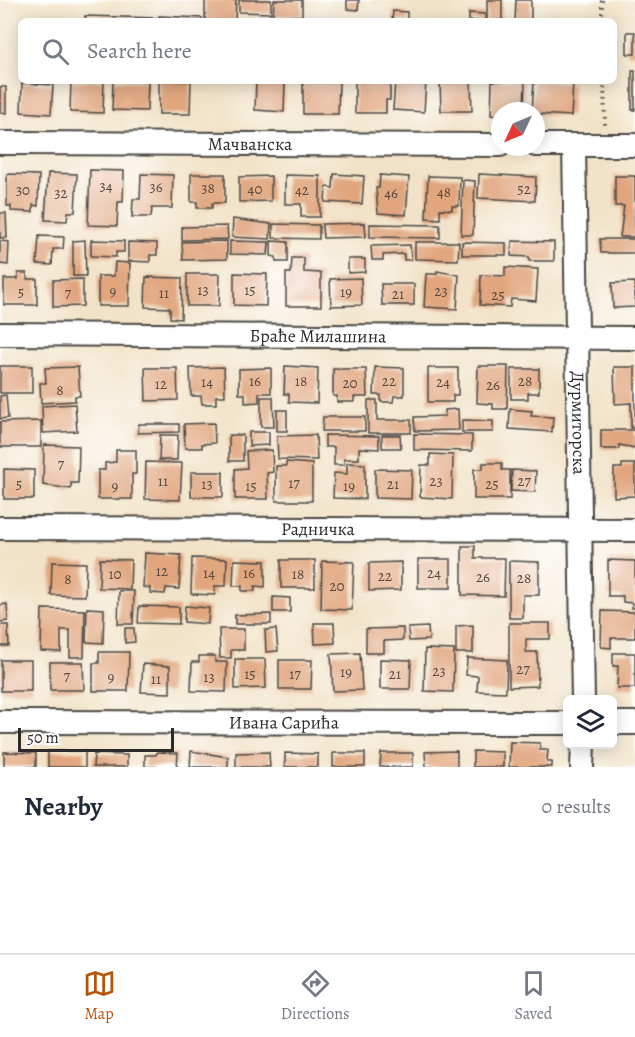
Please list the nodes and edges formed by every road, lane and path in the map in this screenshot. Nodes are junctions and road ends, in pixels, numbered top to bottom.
1 (602, 0) edge
2 (603, 18) edge
3 (604, 84) edge
4 (0, 143) edge
5 (491, 145) edge
6 (545, 145) edge
7 (574, 145) junction
8 (605, 145) junction
9 (635, 145) edge
10 (0, 334) edge
11 (579, 338) junction
12 (635, 338) edge
13 (0, 528) edge
14 (581, 530) junction
15 (635, 530) edge
16 (583, 695) edge
17 (0, 722) edge
18 (563, 723) edge
19 (617, 723) edge
20 (635, 723) edge
21 (583, 749) edge
22 (582, 767) edge

1 - 2 path
3 - 8 path
4 - 5 street, Мачванска
6 - 7 street
7 - 8 street
7 - 11 street, Дурмиторска
8 - 9 street
10 - 11 street, Браће Милашина
11 - 12 street, Браће Милашина
11 - 14 street, Дурмиторска
13 - 14 street, Радничка
14 - 15 street, Радничка
14 - 16 street, Дурмиторска
17 - 18 street, Ивана Сарића
19 - 20 street
21 - 22 street

